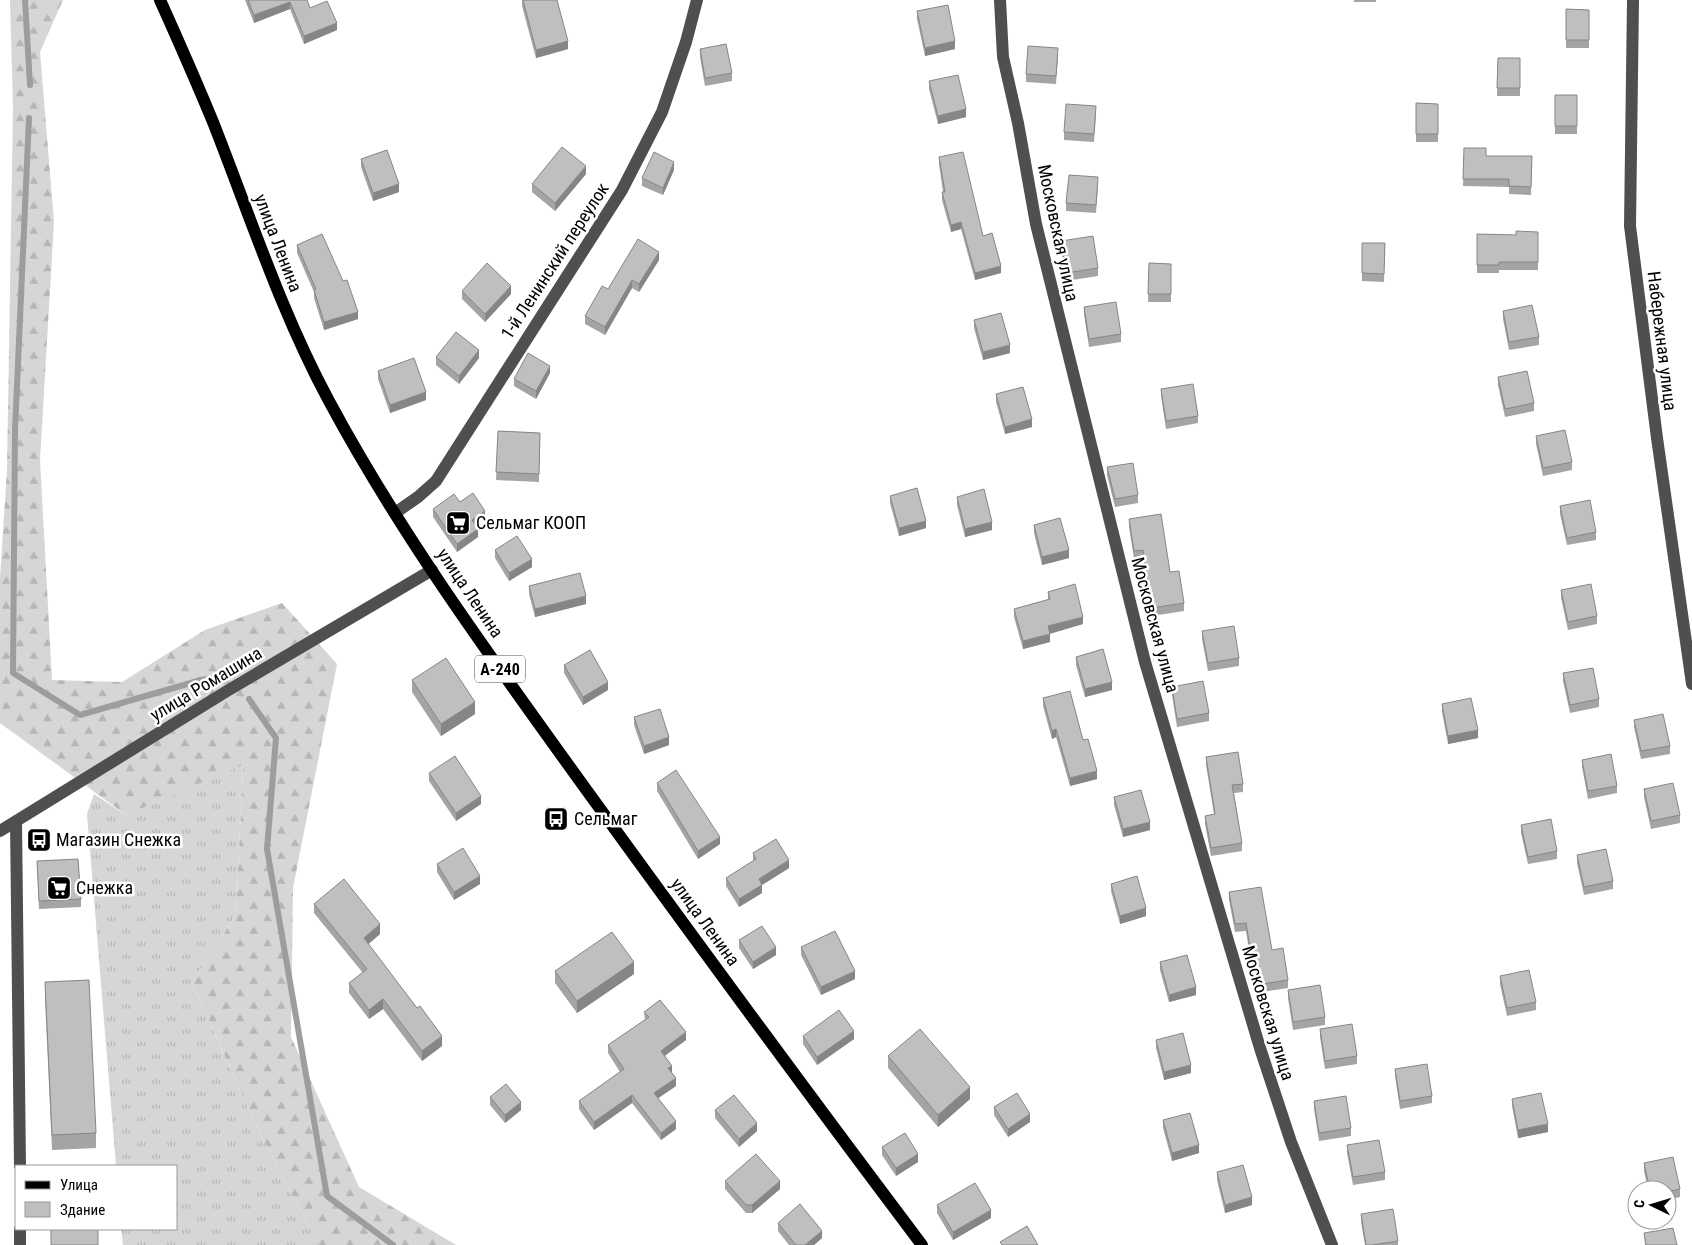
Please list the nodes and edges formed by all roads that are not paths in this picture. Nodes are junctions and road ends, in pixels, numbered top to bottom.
1 (160, 0) edge
2 (697, 0) edge
3 (1000, 0) edge
4 (1633, 0) edge
5 (395, 513) junction
6 (432, 570) junction
7 (1692, 684) edge
8 (16, 821) junction
9 (0, 831) edge
10 (20, 1165) edge
11 (20, 1230) edge
12 (20, 1245) edge
13 (922, 1245) edge
14 (1332, 1245) edge

1 - 5 main road, улица Ленина / А-240
2 - 5 street, 1-й Ленинский переулок
3 - 14 street, Московская улица
4 - 7 street, Набережная улица
5 - 6 main road, улица Ленина / А-240
6 - 8 street, улица Ромашина
6 - 13 main road, улица Ленина / А-240
8 - 9 street, улица Ромашина
8 - 10 street
11 - 12 street

